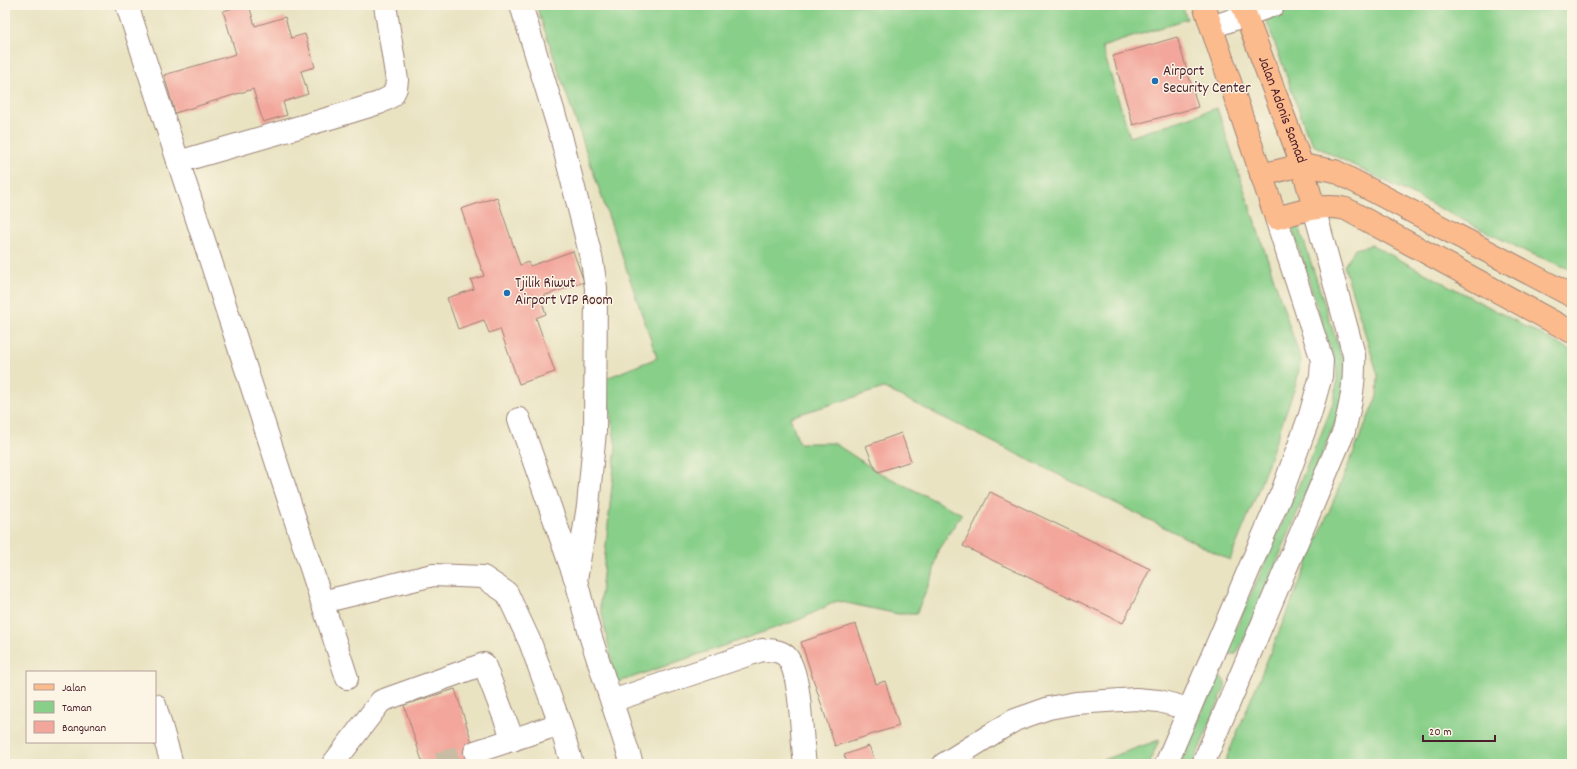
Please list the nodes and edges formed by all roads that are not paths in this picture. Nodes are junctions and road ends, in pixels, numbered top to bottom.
1 (127, 5) edge
2 (385, 5) edge
3 (521, 5) edge
4 (1204, 5) edge
5 (1274, 5) edge
6 (1244, 10) edge
7 (1212, 27) junction
8 (178, 162) junction
9 (1302, 165) junction
10 (1261, 176) junction
11 (1314, 208) junction
12 (1276, 218) junction
13 (1572, 296) edge
14 (1572, 332) edge
15 (519, 419) dead end
16 (576, 580) junction
17 (322, 602) junction
18 (1210, 659) junction
19 (1242, 671) junction
20 (347, 678) dead end
21 (612, 701) junction
22 (156, 708) edge
23 (1189, 709) junction
24 (560, 724) junction
25 (512, 740) junction
26 (475, 752) tunnel mouth
27 (172, 764) edge
28 (333, 764) edge
29 (572, 764) edge
30 (632, 764) edge
31 (805, 764) edge
32 (944, 764) edge
33 (1166, 764) edge
34 (1203, 764) edge

1 - 8 lane
2 - 8 lane
3 - 16 lane
4 - 7 main road
5 - 6 lane
6 - 7 lane
6 - 9 main road, Jalan Adonis Samad
7 - 10 main road
8 - 17 lane
9 - 10 main road, Jalan Adonis Samad
9 - 11 main road
9 - 13 main road
10 - 12 main road
11 - 12 main road
11 - 14 main road
11 - 19 lane
12 - 18 lane
15 - 16 lane
16 - 21 lane
17 - 20 lane
17 - 24 lane
18 - 19 lane
18 - 23 lane
19 - 34 lane
21 - 30 lane
21 - 31 lane
22 - 27 lane
23 - 32 lane
23 - 33 lane
24 - 25 lane
24 - 29 lane
25 - 26 lane
25 - 28 lane

